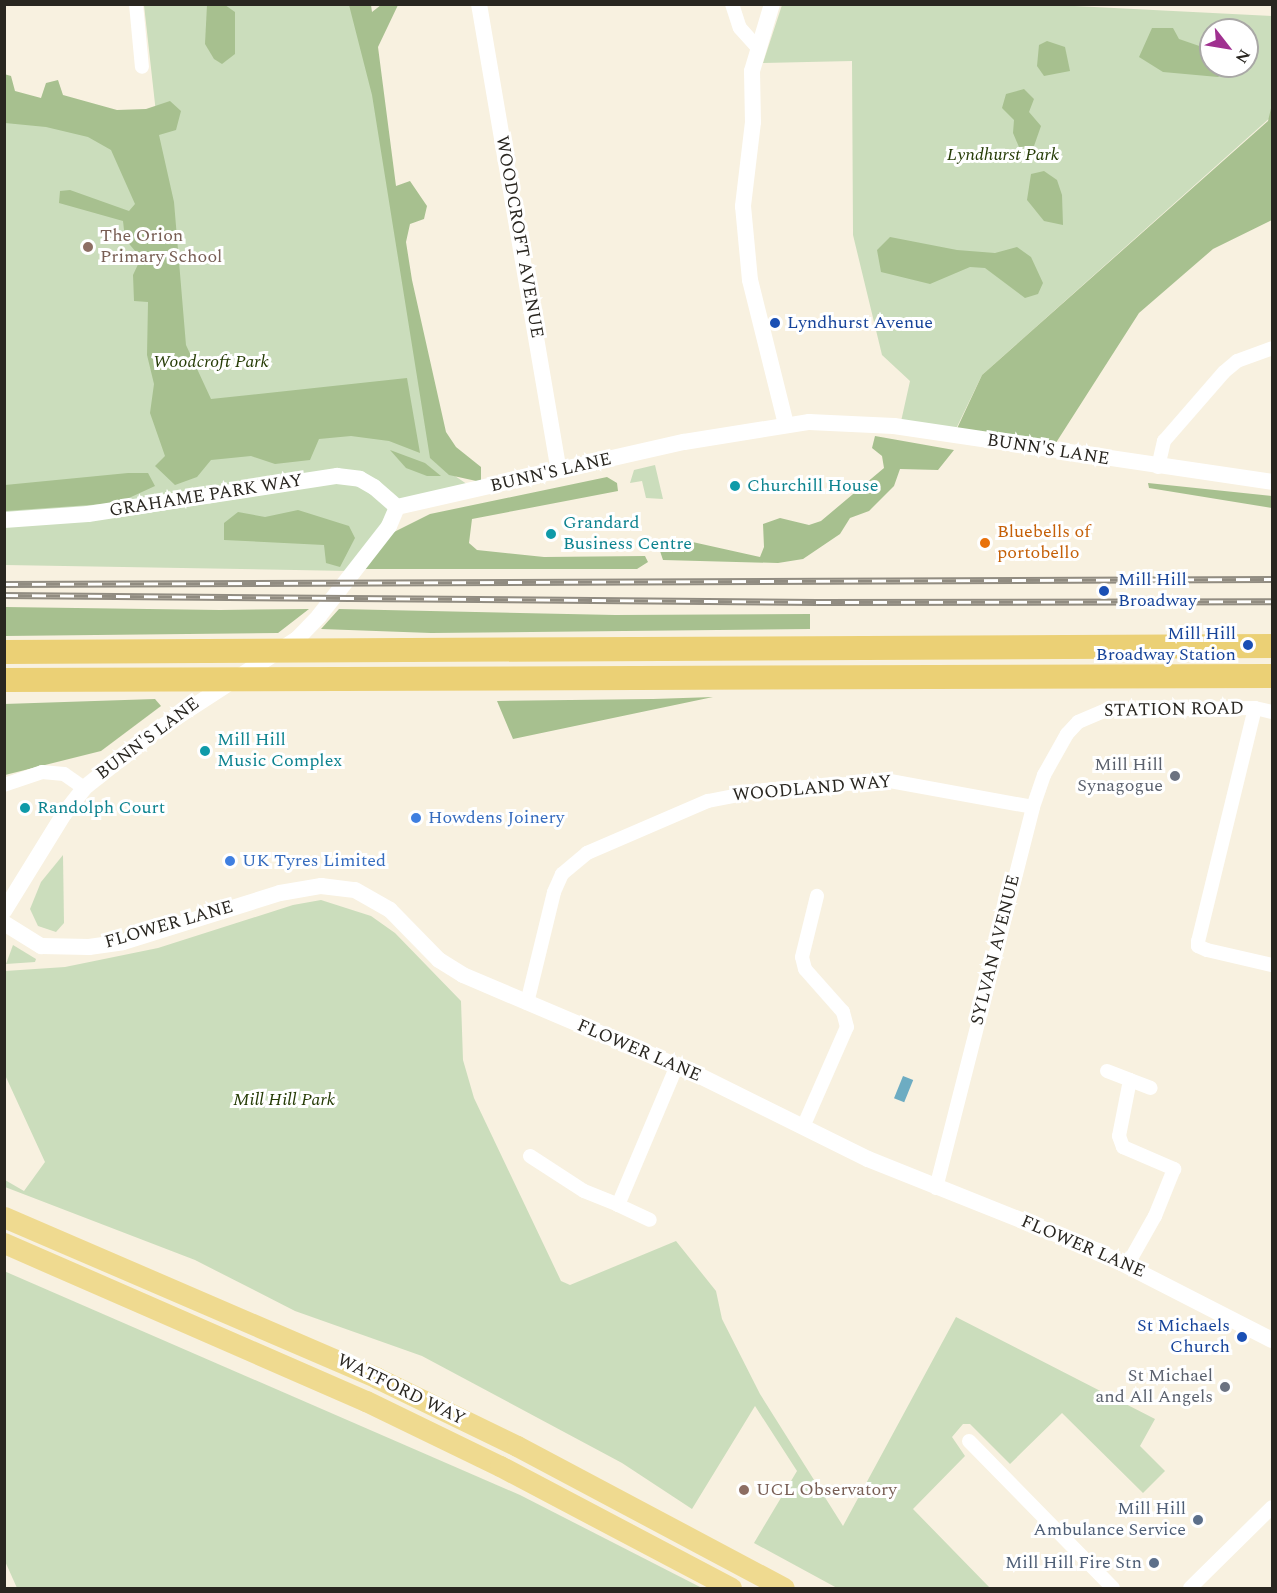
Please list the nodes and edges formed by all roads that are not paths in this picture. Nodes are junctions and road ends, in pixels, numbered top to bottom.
1 (136, 4) edge
2 (479, 4) edge
3 (732, 4) edge
4 (772, 4) edge
5 (757, 47) junction
6 (142, 67) dead end
7 (1272, 348) edge
8 (786, 424) junction
9 (1158, 467) junction
10 (559, 470) junction
11 (1272, 482) edge
12 (397, 507) junction
13 (4, 520) edge
14 (1272, 646) edge
15 (4, 652) edge
16 (1272, 676) edge
17 (4, 680) edge
18 (1256, 708) junction
19 (1272, 712) edge
20 (1078, 722) joint
21 (4, 785) edge
22 (84, 788) junction
23 (1033, 807) junction
24 (818, 896) dead end
25 (4, 911) edge
26 (4, 923) edge
27 (1272, 965) edge
28 (527, 1003) junction
29 (677, 1065) junction
30 (1107, 1071) dead end
31 (1130, 1080) junction
32 (1150, 1088) dead end
33 (803, 1127) junction
34 (530, 1156) dead end
35 (936, 1188) junction
36 (618, 1205) junction
37 (4, 1217) edge
38 (650, 1220) dead end
39 (4, 1243) edge
40 (1128, 1264) junction
41 (1272, 1340) edge
42 (969, 1441) dead end
43 (1272, 1507) edge
44 (731, 1588) edge
45 (784, 1588) edge
46 (1113, 1588) edge
47 (1190, 1588) edge

1 - 6 street
2 - 10 street, WOODCROFT AVENUE
3 - 5 street
4 - 5 street
5 - 8 street
7 - 9 street
8 - 9 street, BUNN'S LANE
8 - 10 street, BUNN'S LANE
9 - 11 street, BUNN'S LANE
10 - 12 street, BUNN'S LANE
12 - 13 street, GRAHAME PARK WAY
12 - 22 street, BUNN'S LANE
14 - 15 highway
16 - 17 highway
18 - 19 street, STATION ROAD
18 - 20 street, STATION ROAD
18 - 27 street
20 - 23 street, SYLVAN AVENUE
21 - 22 street
22 - 25 street, BUNN'S LANE
23 - 28 street, WOODLAND WAY
23 - 35 street, SYLVAN AVENUE
24 - 33 street
26 - 28 street, FLOWER LANE
28 - 29 street, FLOWER LANE
29 - 33 street, FLOWER LANE
29 - 36 street
30 - 31 street
31 - 32 street
31 - 40 street
33 - 35 street, FLOWER LANE
34 - 36 street
35 - 40 street, FLOWER LANE
36 - 38 street
37 - 45 highway, WATFORD WAY
39 - 44 highway, WATFORD WAY
40 - 41 street, FLOWER LANE
42 - 46 street
43 - 47 street

